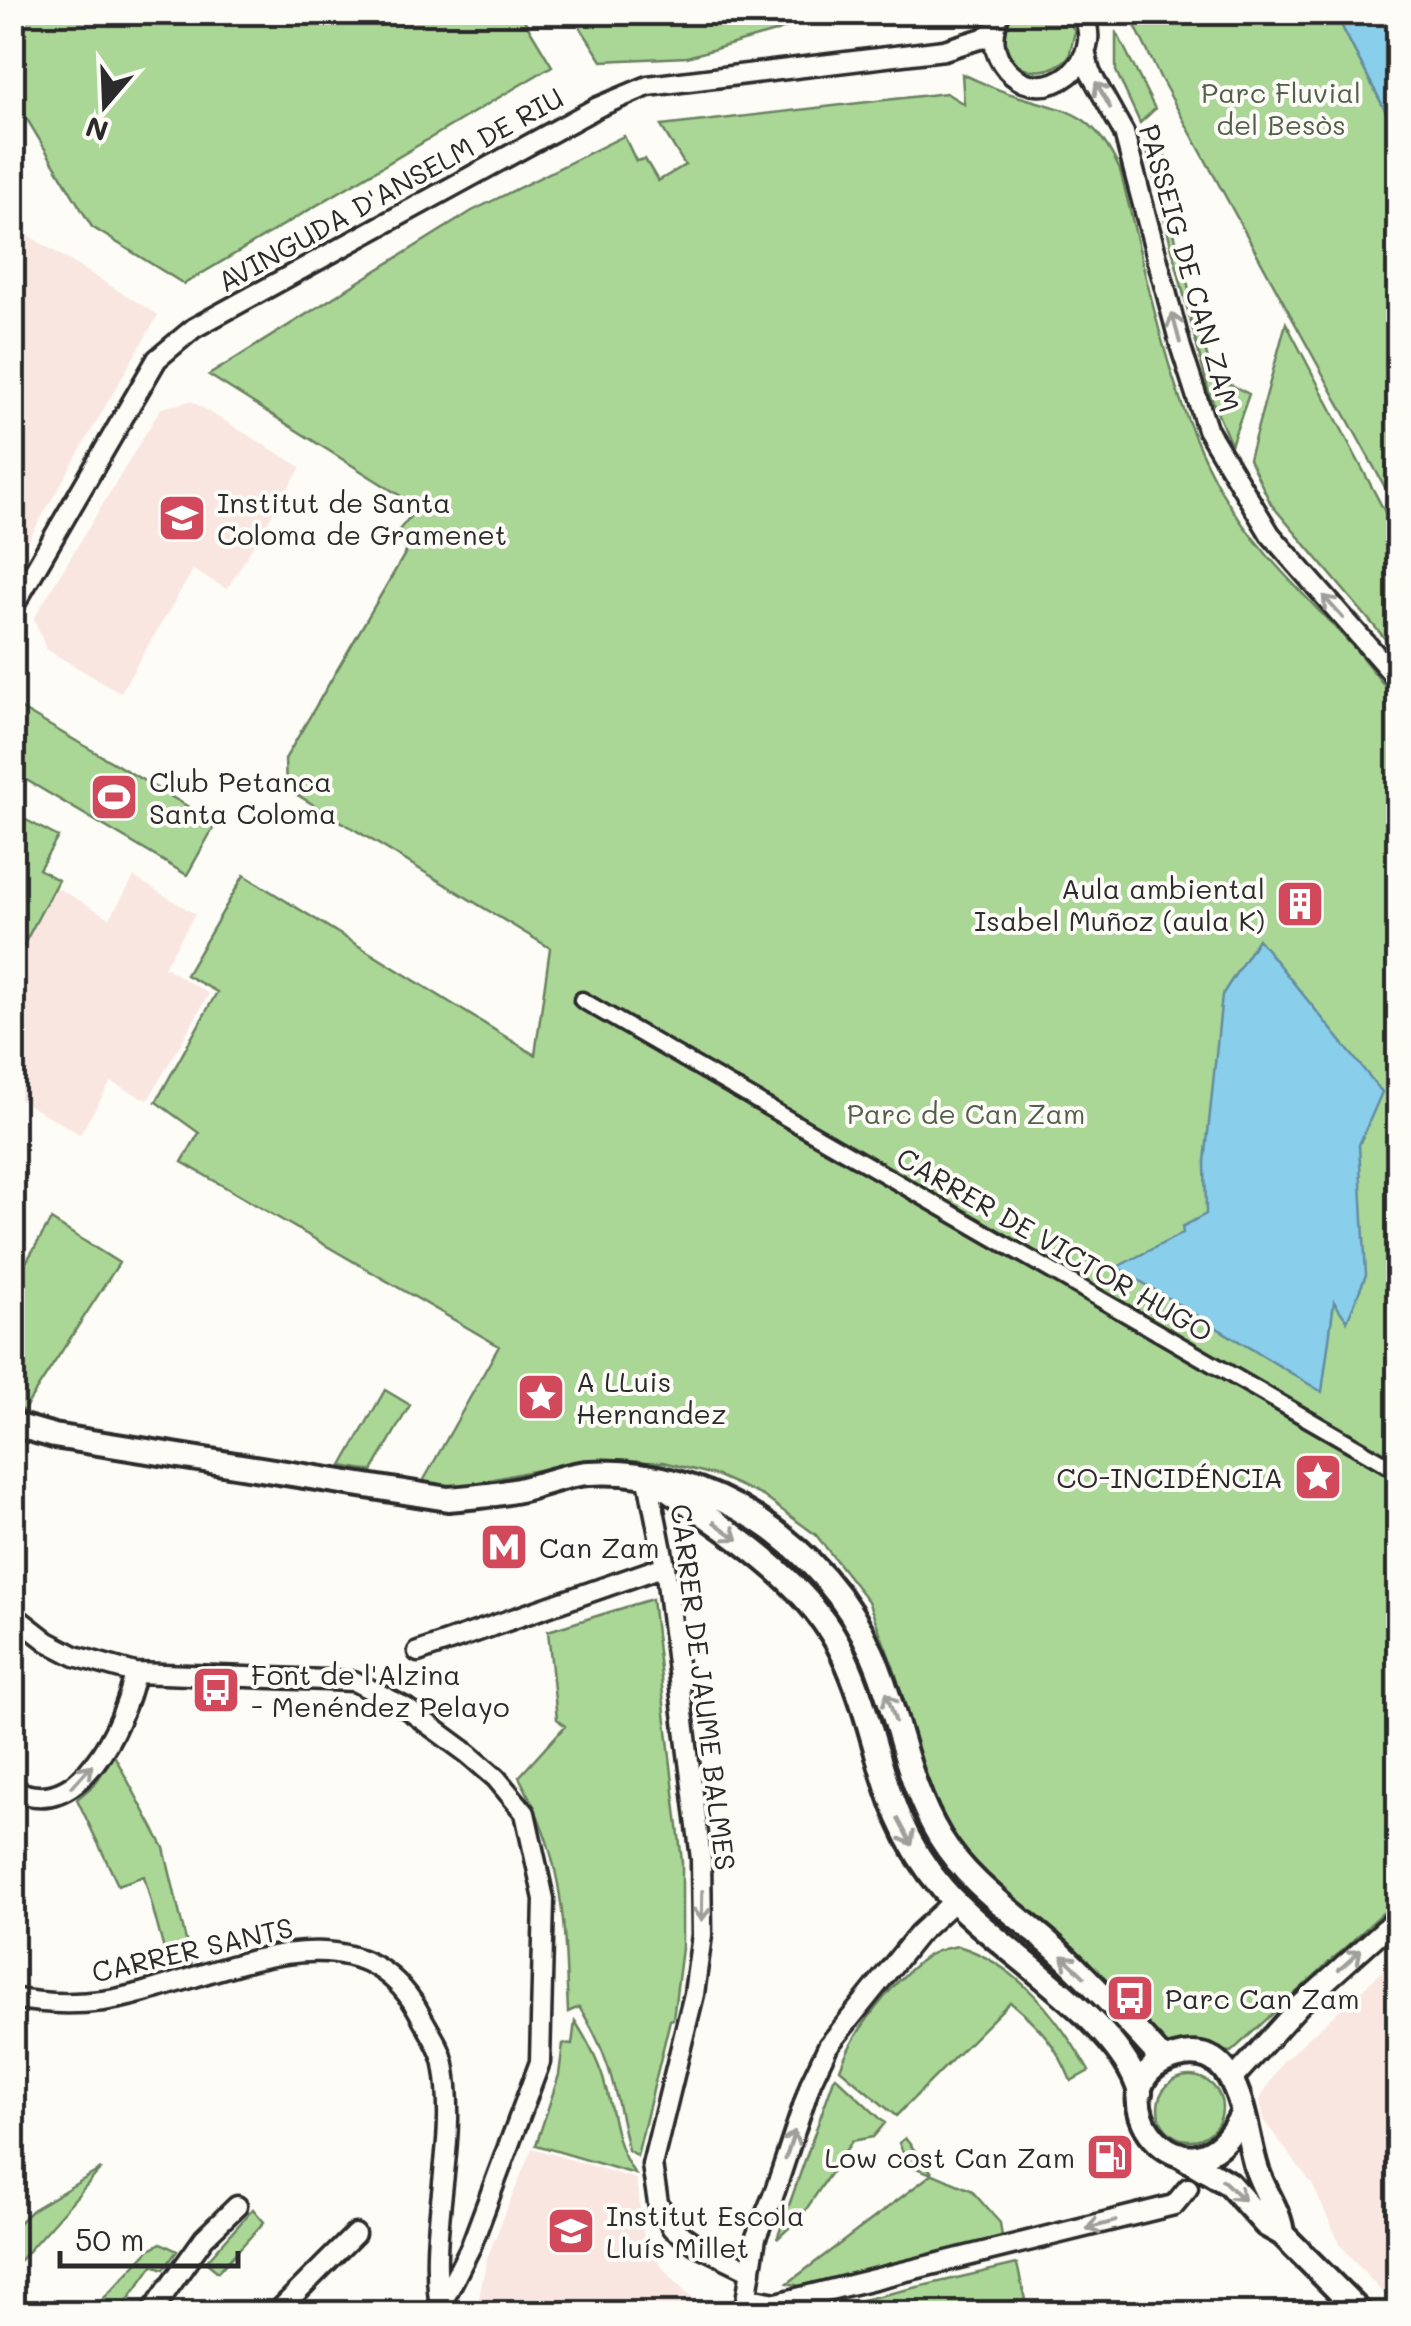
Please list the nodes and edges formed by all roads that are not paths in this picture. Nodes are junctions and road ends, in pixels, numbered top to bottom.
1 (1000, 12) edge
2 (1081, 12) edge
3 (993, 31) junction
4 (944, 50) junction
5 (996, 53) junction
6 (1086, 54) junction
7 (12, 609) edge
8 (1398, 680) edge
9 (582, 1000) dead end
10 (12, 1424) edge
11 (1398, 1471) edge
12 (647, 1474) junction
13 (665, 1566) junction
14 (12, 1614) edge
15 (418, 1652) dead end
16 (135, 1673) junction
17 (12, 1788) edge
18 (954, 1901) junction
19 (1398, 1918) edge
20 (12, 1998) edge
21 (1164, 2061) junction
22 (1233, 2080) junction
23 (1140, 2093) junction
24 (1242, 2114) junction
25 (1177, 2154) junction
26 (1188, 2188) dead end
27 (237, 2206) dead end
28 (355, 2234) dead end
29 (1282, 2234) junction
30 (751, 2271) junction
31 (746, 2306) edge
32 (440, 2310) edge
33 (150, 2314) edge
34 (275, 2314) edge
35 (1362, 2314) edge

1 - 3 street
2 - 6 street, PASSEIG DE CAN ZAM
3 - 4 street, AVINGUDA D'ANSELM DE RIU
3 - 5 street
4 - 5 street, AVINGUDA D'ANSELM DE RIU
4 - 7 street, AVINGUDA D'ANSELM DE RIU
5 - 6 street
8 -> 6 street, PASSEIG DE CAN ZAM
9 - 11 street, CARRER DE VICTOR HUGO
10 - 12 street
12 - 13 street, CARRER DE JAUME BALMES
12 -> 18 street
21 -> 12 street
13 - 15 street
13 -> 30 street, CARRER DE JAUME BALMES
14 - 16 street
17 -> 16 street
16 - 32 street
18 - 23 street
30 -> 18 street
22 -> 19 street
20 - 32 street, CARRER SANTS
21 - 22 street
21 - 23 street
22 - 24 street
23 - 25 street
24 - 25 street
24 - 29 street
25 -> 29 street
26 -> 31 street
27 - 33 street
28 - 34 street
29 - 35 street
30 - 31 street

